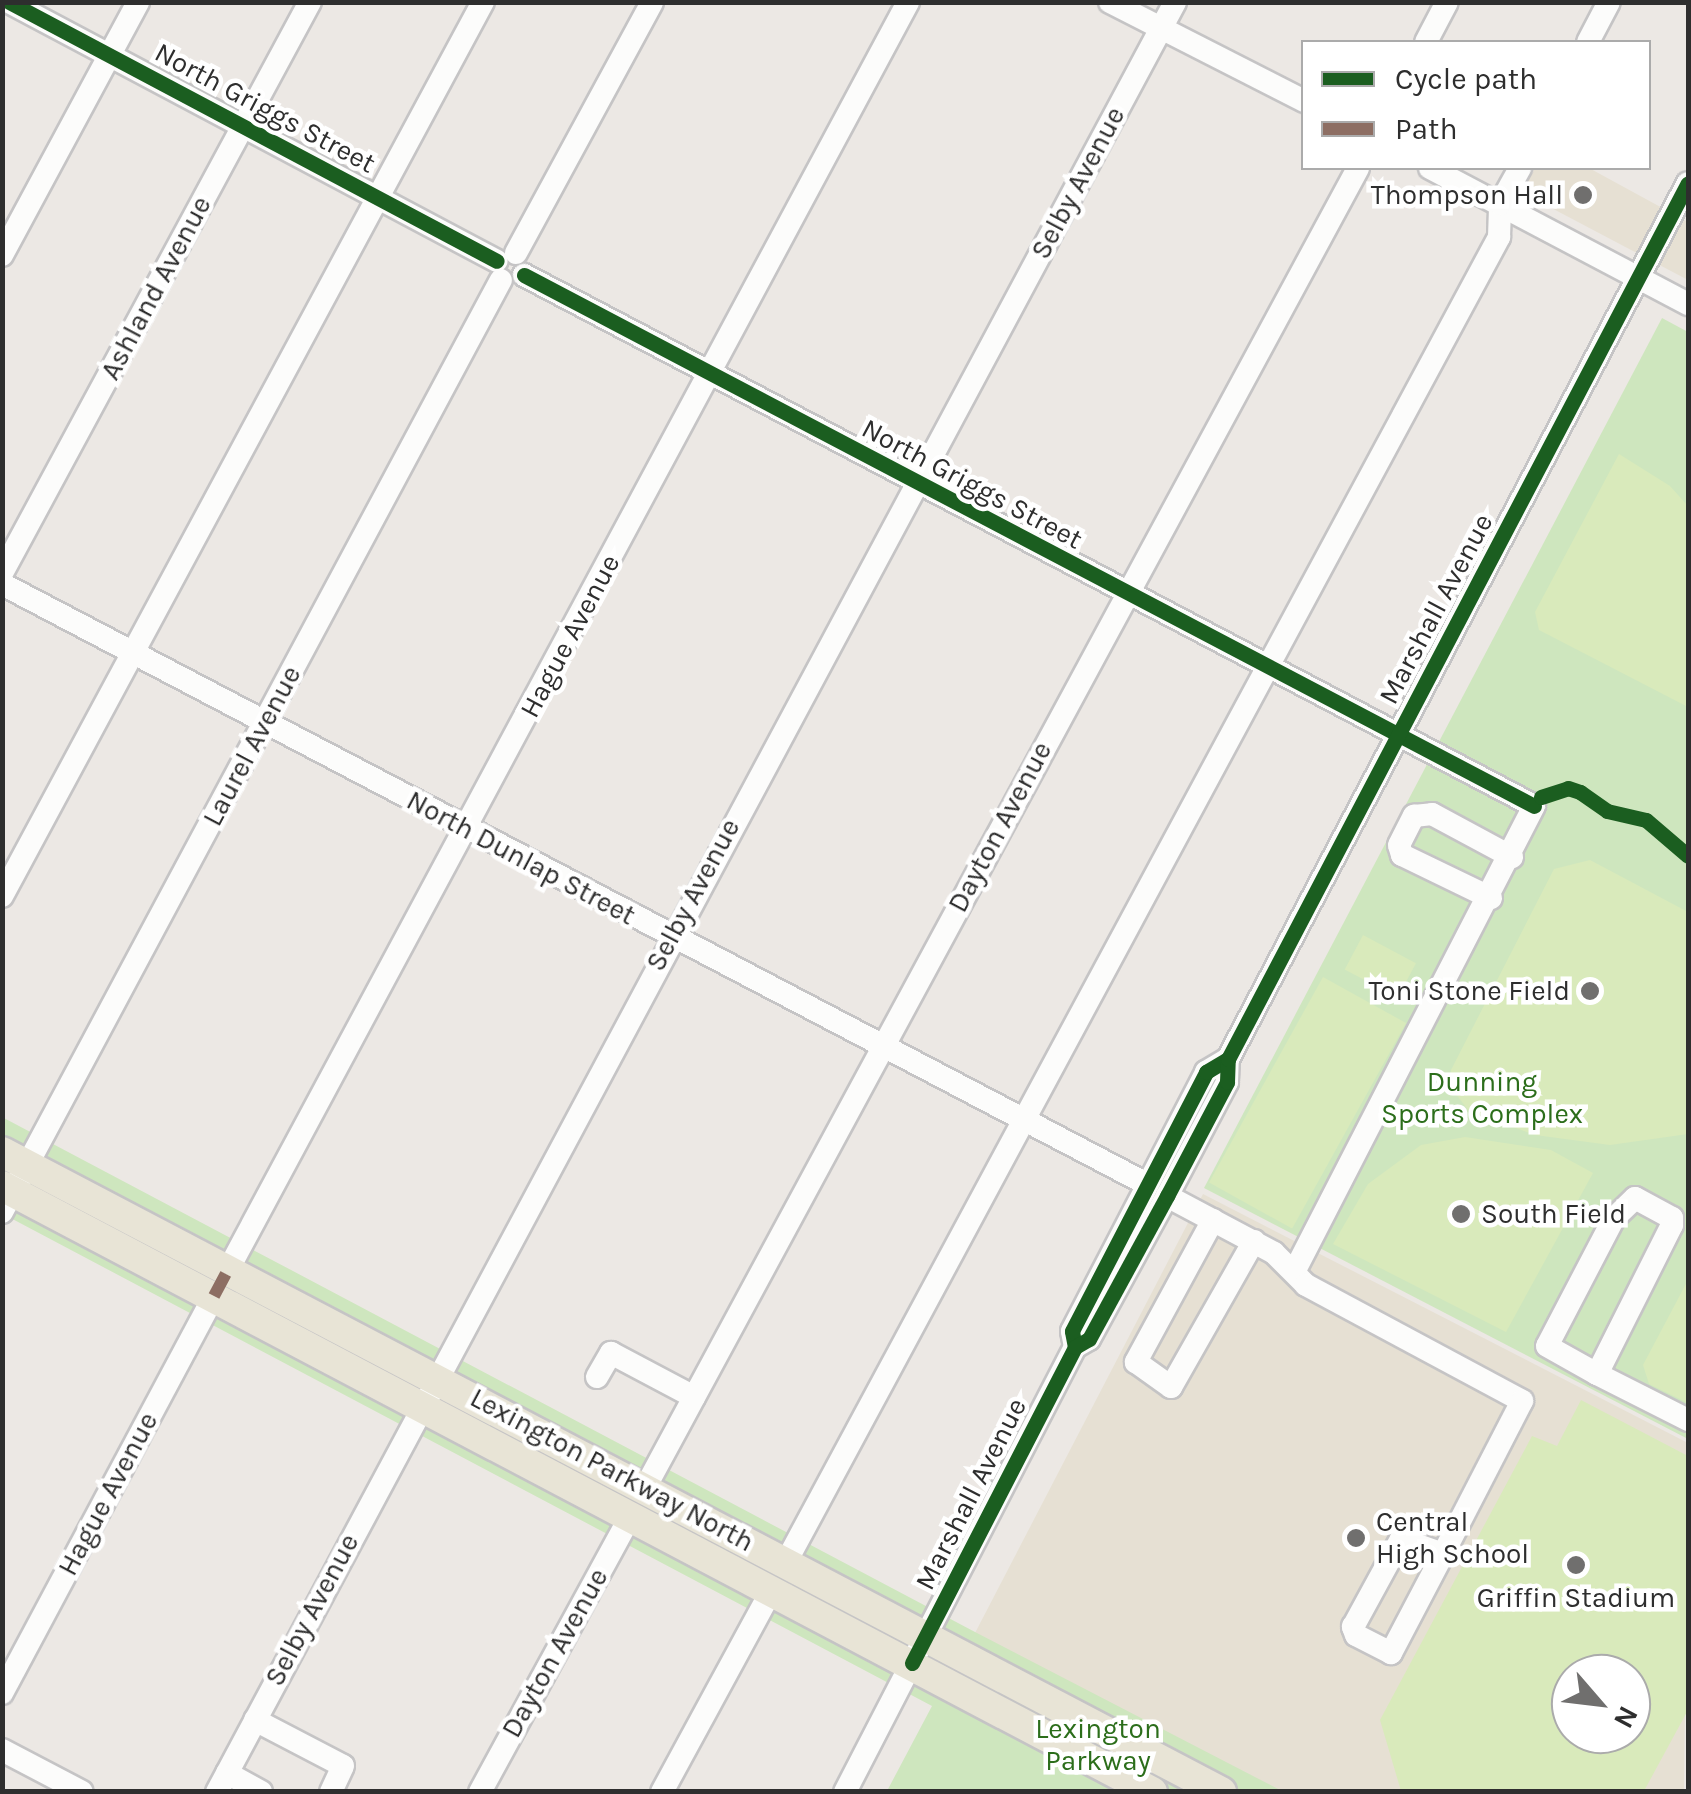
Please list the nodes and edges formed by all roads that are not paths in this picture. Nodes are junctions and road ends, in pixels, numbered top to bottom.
1 (8, 2) edge
2 (138, 2) edge
3 (310, 2) edge
4 (483, 2) edge
5 (652, 2) edge
6 (908, 2) edge
7 (1110, 2) edge
8 (1176, 2) edge
9 (1447, 2) edge
10 (1609, 2) edge
11 (1162, 29) junction
12 (1427, 40) edge
13 (1589, 40) edge
14 (109, 55) junction
15 (1301, 100) edge
16 (244, 124) junction
17 (1357, 170) edge
18 (1434, 170) edge
19 (1519, 170) edge
20 (1688, 183) edge
21 (379, 195) junction
22 (1500, 204) junction
23 (2, 255) edge
24 (510, 267) junction
25 (1638, 277) junction
26 (1688, 304) edge
27 (710, 372) junction
28 (914, 483) junction
29 (2, 573) edge
30 (2, 584) edge
31 (1125, 592) junction
32 (132, 652) junction
33 (1269, 662) junction
34 (265, 722) junction
35 (1400, 730) junction
36 (467, 828) junction
37 (1512, 857) junction
38 (2, 896) edge
39 (1491, 898) junction
40 (672, 936) junction
41 (884, 1047) junction
42 (1024, 1120) junction
43 (10, 1182) edge
44 (1157, 1190) junction
45 (1213, 1220) junction
46 (1254, 1241) junction
47 (229, 1268) junction
48 (1294, 1272) junction
49 (214, 1296) junction
50 (1597, 1374) junction
51 (597, 1378) dead end
52 (427, 1391) junction
53 (694, 1397) junction
54 (1688, 1420) edge
55 (646, 1488) junction
56 (631, 1515) junction
57 (1443, 1554) junction
58 (786, 1562) junction
59 (772, 1589) junction
60 (928, 1633) junction
61 (912, 1663) junction
62 (2, 1693) edge
63 (255, 1720) junction
64 (2, 1750) edge
65 (222, 1782) edge
66 (82, 1792) edge
67 (261, 1792) edge
68 (331, 1792) edge
69 (480, 1792) edge
70 (662, 1792) edge
71 (845, 1792) edge
72 (1152, 1792) edge
73 (1221, 1792) edge

1 - 14 street, North Griggs Street
2 - 14 street
3 - 16 street, Ashland Avenue
4 - 21 street
5 - 24 street, Laurel Avenue
6 - 27 street, Hague Avenue
7 - 11 street
8 - 11 street, Selby Avenue
9 - 12 street
10 - 13 street
11 - 15 street
11 - 28 street, Selby Avenue
14 - 16 street, North Griggs Street
14 - 23 street
16 - 21 street, North Griggs Street
16 - 29 street, Ashland Avenue
17 - 31 street, Dayton Avenue
18 - 22 street
19 - 22 street
20 - 25 street, Marshall Avenue
21 - 24 street, North Griggs Street
21 - 32 street
22 - 25 street
22 - 33 street
24 - 27 street, North Griggs Street
24 - 34 street, Laurel Avenue
25 - 26 street
25 - 35 street, Marshall Avenue
27 - 28 street, North Griggs Street
27 - 36 street, Hague Avenue
28 - 31 street, North Griggs Street
28 - 40 street, Selby Avenue
30 - 32 street, North Dunlap Street
31 - 33 street, North Griggs Street
31 - 41 street, Dayton Avenue
32 - 34 street, North Dunlap Street
32 - 38 street
33 - 35 street, North Griggs Street
33 - 42 street
34 - 36 street, North Dunlap Street
34 - 43 street, Laurel Avenue
35 - 37 street, North Griggs Street
35 - 44 street, Marshall Avenue
36 - 40 street, North Dunlap Street
36 - 47 street, Hague Avenue
37 - 39 street
37 - 39 street
39 - 48 street
40 - 41 street, North Dunlap Street
40 - 52 street, Selby Avenue
41 - 42 street, North Dunlap Street
41 - 53 street, Dayton Avenue
42 - 44 street, North Dunlap Street
42 - 58 street
43 - 47 main road, Lexington Parkway North
43 - 49 main road, Lexington Parkway North
44 - 45 street, North Dunlap Street
44 - 60 street, Marshall Avenue
45 - 46 street, North Dunlap Street
45 - 46 street
46 - 48 street, North Dunlap Street
47 - 52 main road, Lexington Parkway North
48 - 57 street, North Dunlap Street
49 - 52 main road, Lexington Parkway North
49 - 62 street, Hague Avenue
50 - 50 street
50 - 54 street
51 - 53 street
52 - 55 main road, Lexington Parkway North
52 - 56 main road, Lexington Parkway North
52 - 63 street, Selby Avenue
53 - 55 street, Dayton Avenue
55 - 58 main road, Lexington Parkway North
56 - 59 main road, Lexington Parkway North
56 - 69 street, Dayton Avenue
57 - 57 street
58 - 60 main road, Lexington Parkway North
59 - 61 main road, Lexington Parkway North
59 - 70 street
60 - 61 street, Marshall Avenue
60 - 73 main road, Lexington Parkway North
61 - 71 street, Marshall Avenue
61 - 72 main road, Lexington Parkway North
63 - 65 street, Selby Avenue
63 - 68 street
64 - 66 street
65 - 67 street

